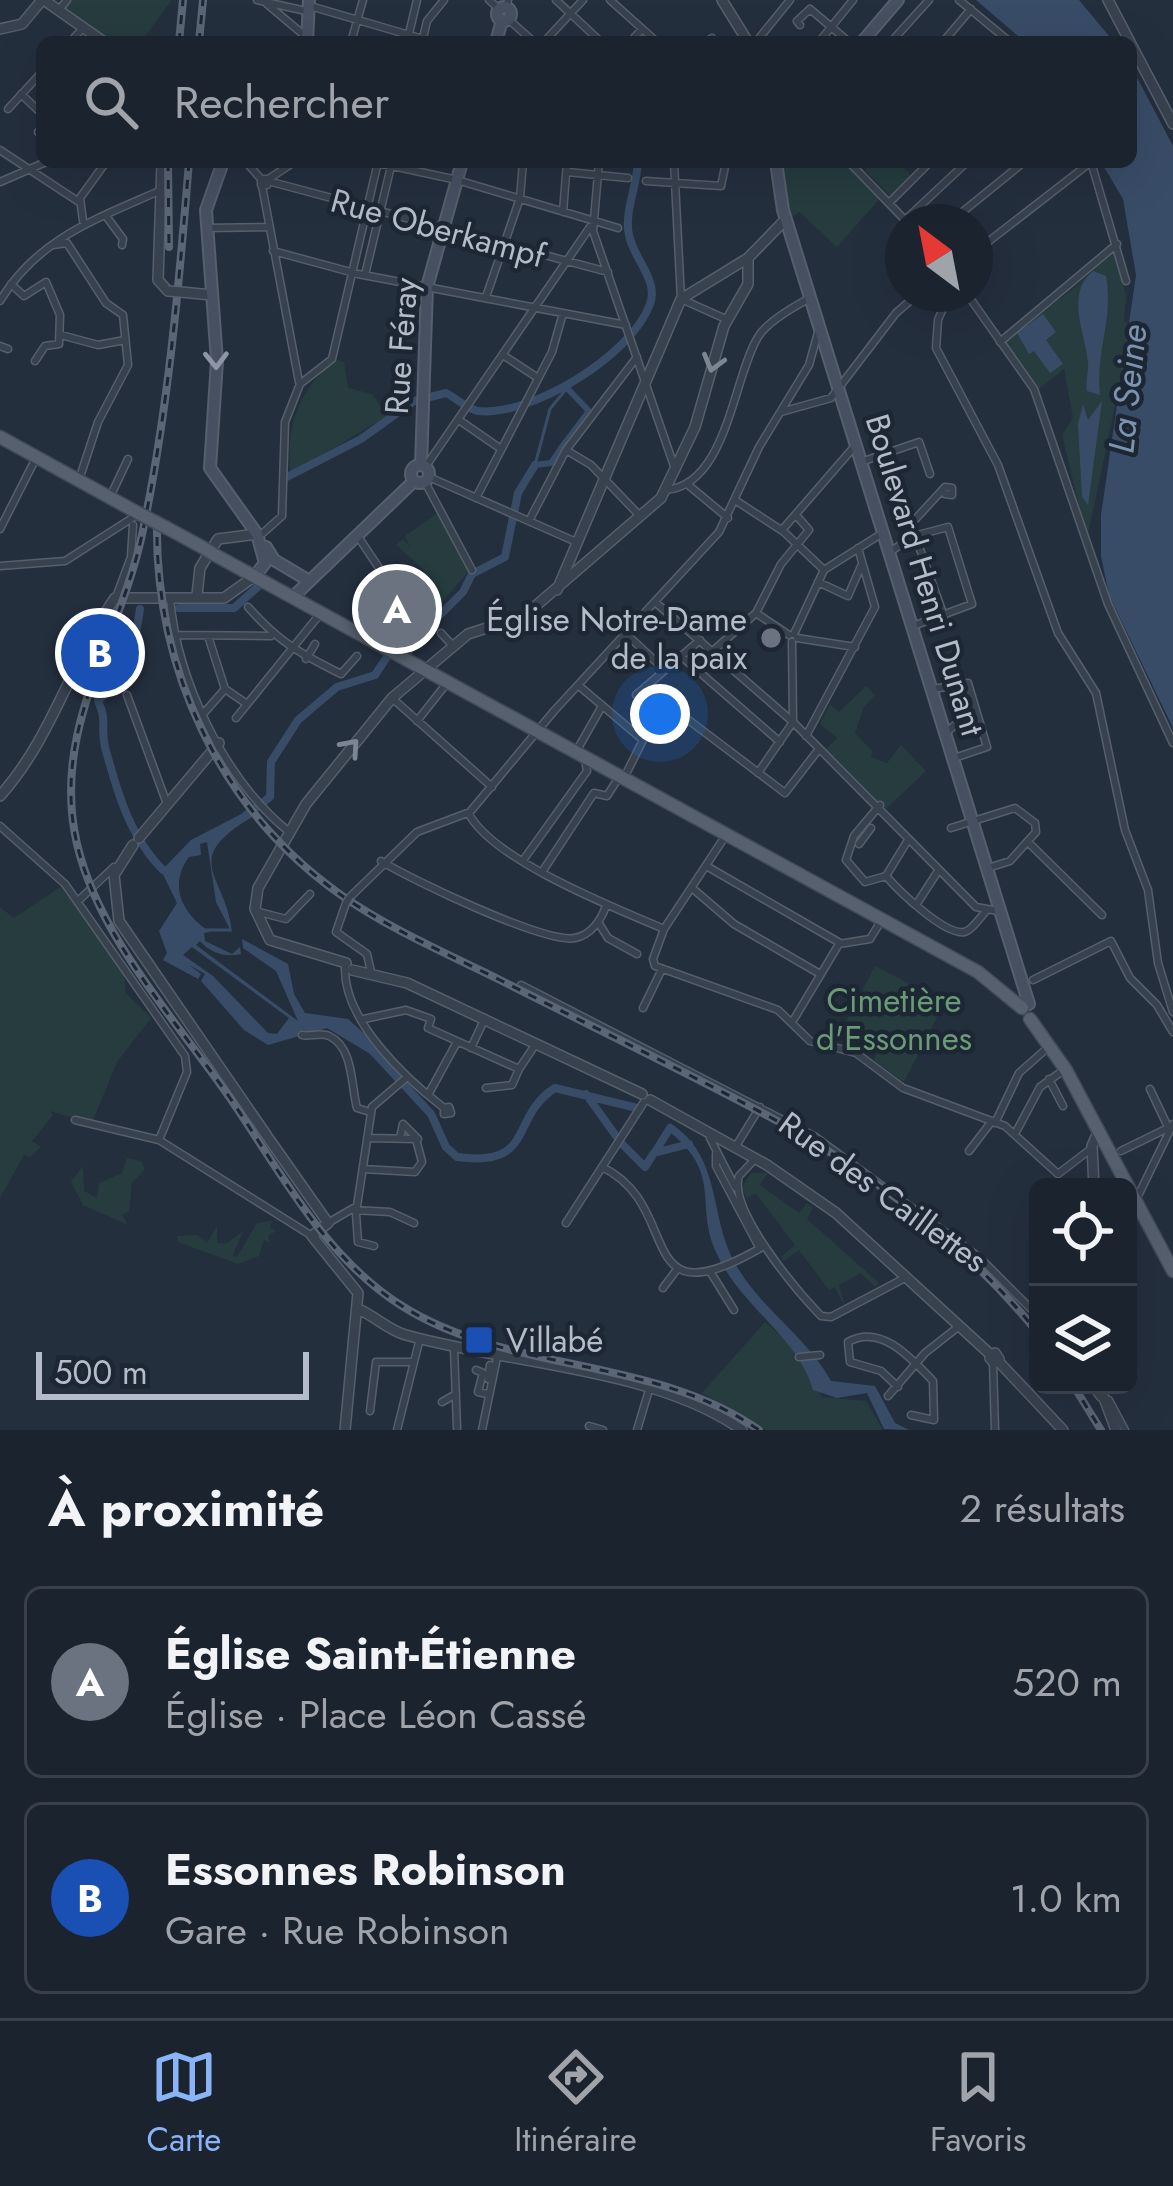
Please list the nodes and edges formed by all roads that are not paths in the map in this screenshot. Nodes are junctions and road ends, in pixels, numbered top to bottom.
1 (43, 0) edge
2 (67, 0) edge
3 (257, 0) edge
4 (362, 0) edge
5 (417, 0) edge
6 (444, 0) edge
7 (556, 0) edge
8 (583, 0) edge
9 (610, 0) edge
10 (722, 0) edge
11 (790, 0) edge
12 (840, 0) edge
13 (898, 0) edge
14 (929, 0) edge
15 (959, 0) edge
16 (1108, 0) edge
17 (850, 3) edge
18 (267, 4) junction
19 (309, 5) edge
20 (502, 9) edge
21 (971, 9) junction
22 (59, 10) junction
23 (570, 14) junction
24 (357, 20) junction
25 (800, 25) dead end
26 (831, 26) junction
27 (84, 27) junction
28 (0, 29) edge
29 (642, 29) junction
30 (76, 36) edge
31 (96, 36) edge
32 (303, 36) edge
33 (308, 36) edge
34 (353, 36) edge
35 (400, 36) edge
36 (409, 36) edge
37 (424, 36) edge
38 (528, 36) edge
39 (550, 36) edge
40 (595, 36) edge
41 (636, 36) edge
42 (650, 36) edge
43 (748, 36) edge
44 (757, 36) edge
45 (824, 36) edge
46 (842, 36) edge
47 (869, 36) edge
48 (896, 36) edge
49 (948, 36) edge
50 (1003, 36) edge
51 (1127, 36) edge
52 (1137, 55) edge
53 (36, 78) edge
54 (21, 94) junction
55 (8, 109) dead end
56 (36, 109) edge
57 (1173, 124) edge
58 (0, 149) edge
59 (36, 166) edge
60 (102, 168) edge
61 (161, 168) edge
62 (221, 168) edge
63 (252, 168) edge
64 (285, 168) edge
65 (376, 168) edge
66 (391, 168) edge
67 (420, 168) edge
68 (460, 168) edge
69 (522, 168) edge
70 (567, 168) edge
71 (599, 168) edge
72 (674, 168) edge
73 (725, 168) edge
74 (777, 168) edge
75 (855, 168) edge
76 (924, 168) edge
77 (961, 168) edge
78 (1017, 168) edge
79 (1083, 168) edge
80 (1093, 168) edge
81 (29, 169) junction
82 (567, 172) junction
83 (598, 176) junction
84 (628, 178) dead end
85 (457, 179) junction
86 (265, 181) junction
87 (646, 181) dead end
88 (0, 182) edge
89 (674, 183) junction
90 (158, 191) junction
91 (520, 198) junction
92 (80, 202) junction
93 (889, 203) joint
94 (924, 204) edge
95 (972, 204) edge
96 (367, 208) junction
97 (380, 212) junction
98 (563, 212) junction
99 (106, 216) junction
100 (786, 219) junction
101 (83, 221) junction
102 (593, 221) junction
103 (268, 227) junction
104 (208, 228) junction
105 (618, 228) dead end
106 (442, 229) junction
107 (993, 238) edge
108 (124, 240) dead end
109 (52, 244) junction
110 (1117, 244) junction
111 (504, 246) junction
112 (273, 251) junction
113 (748, 258) junction
114 (566, 262) junction
115 (352, 272) junction
116 (608, 272) junction
117 (365, 275) junction
118 (1126, 281) dead end
119 (11, 284) junction
120 (427, 287) junction
121 (212, 295) junction
122 (485, 298) junction
123 (810, 298) junction
124 (681, 299) junction
125 (0, 301) edge
126 (535, 308) junction
127 (897, 312) edge
128 (941, 312) edge
129 (980, 312) edge
130 (563, 313) junction
131 (728, 320) junction
132 (627, 327) junction
133 (819, 328) junction
134 (61, 335) junction
135 (125, 340) junction
136 (1000, 342) junction
137 (503, 355) junction
138 (637, 357) junction
139 (34, 361) dead end
140 (538, 379) junction
141 (645, 380) junction
142 (300, 384) junction
143 (838, 389) junction
144 (777, 414) junction
145 (458, 420) junction
146 (0, 437) edge
147 (856, 447) junction
148 (500, 449) junction
149 (566, 450) junction
150 (36, 457) junction
151 (128, 459) dead end
152 (861, 462) junction
153 (676, 470) junction
154 (423, 474) junction
155 (930, 474) dead end
156 (602, 476) junction
157 (79, 480) junction
158 (687, 484) junction
159 (666, 490) junction
160 (945, 494) dead end
161 (110, 497) junction
162 (476, 498) junction
163 (735, 500) junction
164 (796, 515) junction
165 (728, 518) junction
166 (134, 519) junction
167 (245, 519) junction
168 (643, 519) junction
169 (529, 521) junction
170 (0, 529) edge
171 (782, 530) junction
172 (884, 532) junction
173 (260, 533) junction
174 (356, 533) junction
175 (238, 535) junction
176 (917, 535) junction
177 (574, 541) junction
178 (796, 546) junction
179 (858, 548) junction
180 (890, 551) junction
181 (864, 561) junction
182 (0, 566) edge
183 (472, 570) dead end
184 (824, 570) junction
185 (259, 572) junction
186 (306, 578) junction
187 (200, 581) junction
188 (818, 582) junction
189 (557, 590) junction
190 (393, 591) junction
191 (196, 596) junction
192 (116, 597) junction
193 (292, 597) junction
194 (170, 598) junction
195 (224, 598) junction
196 (409, 601) dead end
197 (654, 602) junction
198 (248, 607) dead end
199 (321, 613) junction
200 (756, 613) junction
201 (944, 616) junction
202 (914, 626) junction
203 (441, 633) dead end
204 (625, 633) junction
205 (177, 635) junction
206 (208, 635) junction
207 (272, 636) junction
208 (793, 637) junction
209 (700, 640) junction
210 (413, 643) dead end
211 (315, 644) dead end
212 (452, 645) junction
213 (365, 646) junction
214 (855, 647) junction
215 (292, 650) junction
216 (713, 651) junction
217 (395, 654) junction
218 (681, 656) junction
219 (306, 658) junction
220 (423, 670) junction
221 (664, 670) junction
222 (447, 683) junction
223 (578, 685) junction
224 (645, 687) junction
225 (225, 689) junction
226 (933, 689) junction
227 (127, 695) dead end
228 (636, 695) dead end
229 (392, 698) junction
230 (247, 704) junction
231 (602, 706) junction
232 (975, 707) junction
233 (207, 710) junction
234 (236, 718) dead end
235 (417, 721) junction
236 (793, 722) junction
237 (538, 732) junction
238 (946, 733) junction
239 (806, 736) junction
240 (781, 742) junction
241 (219, 743) junction
242 (1173, 743) edge
243 (819, 749) junction
244 (954, 758) junction
245 (587, 763) junction
246 (758, 772) junction
247 (621, 778) junction
248 (492, 787) junction
249 (0, 796) edge
250 (166, 804) junction
251 (879, 806) junction
252 (468, 813) junction
253 (972, 822) junction
254 (0, 826) edge
255 (871, 828) dead end
256 (951, 828) dead end
257 (290, 832) junction
258 (726, 836) junction
259 (859, 839) junction
260 (908, 840) junction
261 (1028, 842) junction
262 (524, 859) junction
263 (381, 861) junction
264 (706, 866) junction
265 (988, 868) junction
266 (544, 869) junction
267 (938, 871) junction
268 (111, 875) junction
269 (886, 876) junction
270 (692, 888) junction
271 (310, 894) dead end
272 (78, 901) junction
273 (916, 905) junction
274 (606, 906) junction
275 (1001, 910) junction
276 (255, 911) junction
277 (985, 912) junction
278 (1102, 915) dead end
279 (881, 921) junction
280 (598, 922) junction
281 (664, 929) junction
282 (840, 943) junction
283 (637, 954) dead end
284 (357, 968) junction
285 (662, 969) junction
286 (820, 974) junction
287 (1033, 980) dead end
288 (520, 985) dead end
289 (644, 1008) dead end
290 (1028, 1012) junction
291 (1173, 1012) edge
292 (485, 1018) junction
293 (364, 1019) junction
294 (794, 1021) junction
295 (1173, 1032) edge
296 (302, 1035) dead end
297 (457, 1042) junction
298 (536, 1042) junction
299 (471, 1048) junction
300 (1046, 1050) dead end
301 (519, 1069) junction
302 (1061, 1072) dead end
303 (1049, 1079) junction
304 (404, 1080) junction
305 (486, 1088) dead end
306 (1150, 1089) dead end
307 (428, 1095) junction
308 (645, 1100) junction
309 (1063, 1106) dead end
310 (760, 1107) junction
311 (444, 1108) dead end
312 (370, 1112) junction
313 (75, 1120) dead end
314 (993, 1122) junction
315 (1171, 1126) edge
316 (1099, 1130) junction
317 (1016, 1135) junction
318 (367, 1138) junction
319 (400, 1138) junction
320 (710, 1138) junction
321 (159, 1140) junction
322 (418, 1140) junction
323 (1092, 1148) junction
324 (734, 1149) junction
325 (969, 1151) dead end
326 (1120, 1151) dead end
327 (716, 1154) junction
328 (755, 1159) junction
329 (602, 1167) junction
330 (363, 1169) junction
331 (1094, 1178) edge
332 (1124, 1178) edge
333 (736, 1188) junction
334 (1137, 1198) edge
335 (1137, 1202) edge
336 (354, 1211) junction
337 (567, 1221) dead end
338 (414, 1223) dead end
339 (320, 1229) junction
340 (374, 1246) dead end
341 (762, 1247) junction
342 (678, 1268) junction
343 (1173, 1271) edge
344 (711, 1273) junction
345 (903, 1279) junction
346 (663, 1288) dead end
347 (1029, 1307) edge
348 (358, 1309) junction
349 (734, 1310) dead end
350 (958, 1327) junction
351 (420, 1338) junction
352 (454, 1344) junction
353 (498, 1353) junction
354 (820, 1355) dead end
355 (799, 1357) dead end
356 (994, 1360) junction
357 (411, 1362) junction
358 (465, 1362) dead end
359 (452, 1363) junction
360 (490, 1365) dead end
361 (917, 1365) junction
362 (476, 1370) dead end
363 (898, 1387) junction
364 (407, 1388) junction
365 (650, 1390) junction
366 (417, 1391) dead end
367 (456, 1394) junction
368 (487, 1394) junction
369 (1101, 1394) edge
370 (1103, 1394) edge
371 (888, 1396) dead end
372 (442, 1402) dead end
373 (370, 1411) dead end
374 (911, 1415) dead end
375 (589, 1426) dead end
376 (457, 1428) edge
377 (345, 1430) edge
378 (397, 1430) edge
379 (482, 1430) edge
380 (603, 1430) edge
381 (637, 1430) edge
382 (742, 1430) edge
383 (994, 1430) edge
384 (1063, 1430) edge
385 (1116, 1430) edge
386 (1126, 1430) edge

1 - 22 street
1 - 28 street
2 - 22 street
3 - 18 street
4 - 24 street
5 - 36 street
6 - 37 street
7 - 23 street
8 - 23 street
9 - 29 street
10 - 43 street
11 - 44 street
12 - 17 street
13 - 47 main road
14 - 48 street
15 - 21 street
16 - 51 street
17 - 26 street
18 - 19 street
18 - 32 street
19 - 24 street
19 - 33 main road
20 - 38 street
21 - 49 street
21 - 50 street
22 - 27 street
23 - 39 street
23 - 40 street
24 - 34 street
24 - 35 street
25 - 26 street
26 - 45 street
26 - 46 street
27 - 30 street
27 - 31 street
29 - 41 street
29 - 42 street
52 - 57 street
53 - 54 street
54 - 55 street
54 - 56 street
58 - 81 street
59 - 81 street
60 - 92 street
61 - 90 street
62 - 104 main road
63 - 86 street
64 - 86 street
65 - 96 street
66 - 97 street
67 - 85 street
68 - 85 main road, Rue Féray
69 - 91 street
70 - 82 street
71 - 83 street
72 - 89 street
73 - 89 street
74 - 100 main road, Boulevard Henri Dunant
75 - 93 street
76 - 93 street
77 - 94 street
78 - 95 street
79 - 107 street
80 - 110 street
81 - 88 street
81 - 92 street
82 - 83 street
82 - 98 street
83 - 84 street
83 - 102 street
85 - 91 street
85 - 106 main road, Rue Féray
86 - 96 street, Rue Oberkampf
86 - 103 street
87 - 89 street
89 - 124 street
90 - 99 street
90 - 121 street, bridge
91 - 98 street
91 - 111 street
92 - 101 street
96 - 97 street, Rue Oberkampf
96 - 115 street
97 - 106 street, Rue Oberkampf
97 - 117 street
98 - 102 street
99 - 101 street
99 - 108 street
100 - 113 street
100 - 123 main road, Boulevard Henri Dunant
101 - 109 street
102 - 105 street
102 - 114 street
102 - 116 street
103 - 104 street
103 - 112 street
104 - 121 main road
106 - 111 street, Rue Oberkampf
106 - 120 main road, Rue Féray
109 - 119 street
109 - 135 street
110 - 118 street
110 - 136 street
111 - 114 street, Rue Oberkampf
111 - 122 street
112 - 115 street
112 - 142 street
113 - 124 street
113 - 131 street
114 - 116 street, Rue Oberkampf
114 - 126 street
115 - 117 street
115 - 142 street
116 - 132 street
117 - 120 street
119 - 125 street
119 - 134 street
120 - 122 street
120 - 154 main road, Rue Féray
121 -> 167 main road
122 - 126 street
123 - 133 main road, Boulevard Henri Dunant
123 - 158 street
124 - 131 street
124 - 141 street
126 - 130 street
126 - 137 street
127 - 143 street
128 - 291 street
129 - 136 street
130 - 132 street
130 - 140 street
131 -> 153 street
132 - 138 street
133 - 143 main road, Boulevard Henri Dunant
133 - 144 street
134 - 135 street
134 - 139 street
135 - 157 street
136 - 242 street
137 - 140 street
137 - 145 street
138 - 141 street
138 - 149 street
140 - 148 street
141 - 153 street
141 - 156 street
142 - 173 street
143 - 144 street
143 - 147 main road, Boulevard Henri Dunant
144 - 163 street
145 - 148 street
145 - 154 street
146 - 150 main road
147 - 152 main road, Boulevard Henri Dunant
147 - 164 street
148 - 162 street
149 - 156 street
149 - 169 street
150 - 157 main road
150 - 170 street
151 - 161 street
152 - 155 street
152 - 172 main road, Boulevard Henri Dunant
153 - 159 street
154 - 162 street
154 - 174 main road
154 - 183 street
156 - 168 street
156 - 177 street
157 - 161 main road
158 - 159 street
158 - 165 street
159 - 168 street
160 - 176 street
161 - 166 main road
162 - 169 street
163 - 165 street
163 - 171 street
164 - 171 street
164 - 178 street
165 - 197 street
166 - 182 street
166 - 185 main road, bridge
166 - 192 street
167 - 173 main road
167 - 175 street
168 - 189 street
169 - 177 street
171 - 178 street
172 - 179 street
172 - 180 main road, Boulevard Henri Dunant
173 - 175 street
173 - 185 main road
174 - 186 main road
174 - 190 street
175 - 187 street
176 - 180 street
176 - 201 street
176 - 201 street
177 - 189 street
178 - 184 street
178 - 200 street
179 - 181 street
179 - 184 street
180 - 202 main road, Boulevard Henri Dunant
181 - 188 street
181 - 214 street
184 - 188 street
185 - 186 main road
185 - 193 main road
185 - 195 street
186 - 193 main road
187 - 191 street
187 - 195 street
188 - 208 street
189 - 212 street
190 - 196 street
190 - 213 street
191 - 194 street
191 - 195 street
192 - 194 street
192 - 249 street
193 - 199 main road
194 - 205 street
197 - 204 street
197 - 209 street
198 - 207 street
199 - 213 main road
199 - 215 street
200 - 208 street
200 - 216 street
201 - 202 street
202 - 226 main road, Boulevard Henri Dunant
203 - 212 street
204 - 221 street
204 - 223 street
205 - 206 street
205 - 233 street
206 - 207 street
206 - 225 street
207 - 215 street
208 - 214 street
208 - 236 street
209 - 216 street
209 - 218 street
210 - 217 street
211 - 219 street
212 - 220 street
213 - 217 main road
213 - 219 street
214 - 239 street
215 - 219 street
215 - 230 street
216 - 236 street
217 - 220 main road
218 - 221 street
218 - 240 street
220 - 222 main road
220 - 229 street
221 - 224 street
222 - 235 street
222 - 237 main road
223 - 231 street
223 - 237 street
224 - 228 street
224 - 246 street
225 - 230 street
225 - 233 street
226 - 232 street
226 - 238 main road, Boulevard Henri Dunant
227 - 250 street
229 - 235 street
257 -> 229 street
230 - 234 street
231 - 245 street
231 - 247 street
232 - 238 street
232 - 244 street
233 - 241 street
235 - 248 street
236 - 239 street
236 - 240 street
237 - 245 main road
237 - 248 street
238 - 244 main road, Boulevard Henri Dunant
239 - 243 street
240 - 246 street
241 - 250 street
241 - 257 street
243 - 246 street
243 - 251 street
244 - 253 main road, Boulevard Henri Dunant
245 - 247 main road
245 - 262 street
247 - 258 main road
247 - 266 street
248 - 252 street
250 - 268 street
251 - 259 street
251 - 260 street
252 - 262 street
252 - 263 street
253 - 256 street
253 - 261 street
253 - 265 main road, Boulevard Henri Dunant
254 - 272 street
255 - 259 street
257 - 276 street
258 - 264 street
258 - 279 main road
259 - 269 street
260 - 267 street
260 - 269 street
261 - 265 street
261 - 278 street
262 - 266 street
263 - 280 street
263 - 284 street
264 - 270 street
264 - 282 street
265 - 275 main road, Boulevard Henri Dunant
266 - 274 street
267 - 273 street
267 - 277 street
268 - 272 street
268 - 339 street
269 - 273 street
270 - 281 street
270 - 286 street
271 - 276 street
272 - 321 street
273 - 277 street
274 - 280 street
274 - 281 street
275 - 277 street
275 - 290 main road, Boulevard Henri Dunant
276 - 284 street
279 - 282 street
279 - 290 main road
280 - 283 street
281 - 285 street
282 - 286 street
284 - 292 street
284 - 293 street
285 - 289 street
285 - 294 street
286 - 294 street
287 - 295 street
288 - 310 street
290 - 316 main road
292 - 298 street
292 - 299 street
293 - 297 street
293 - 304 street
294 - 314 street
296 - 312 street
297 - 299 street
297 - 307 street
298 - 301 street
298 - 308 street
299 - 301 street
300 - 314 street
301 - 305 street
302 - 303 street
303 - 309 street
303 - 317 street
304 - 307 street
304 - 312 street
306 - 315 street
307 - 311 street
308 - 320 street
308 - 329 street
310 - 324 street, Rue des Caillettes
310 - 347 street, Rue des Caillettes
312 - 318 street
313 - 321 street
314 - 317 street
314 - 325 street
315 - 326 street
315 - 334 street
316 - 323 street
316 - 332 main road
317 - 323 street
318 - 319 street
318 - 330 street
319 - 322 street
319 - 322 street
320 - 324 street
320 - 327 street
321 - 339 street
322 - 330 street
323 - 331 street
324 - 328 street
327 - 333 street
327 - 341 street
328 - 333 street
328 - 345 street
329 - 337 street
329 - 342 street
330 - 336 street
333 - 341 street
335 - 343 main road
336 - 338 street
336 - 339 street
336 - 340 street
339 - 348 street
341 - 344 street
341 - 345 street
342 - 344 street
342 - 346 street
344 - 349 street
345 - 350 street
348 - 351 street
348 - 377 street
350 - 356 street
350 - 361 street
351 - 352 street
351 - 357 street
352 - 353 street
352 - 359 street
353 - 365 street
353 - 368 street
354 - 355 street
356 - 383 street
356 - 384 street
357 - 364 street
357 - 373 street
358 - 359 street
359 - 367 street
360 - 368 street
361 - 363 street
361 - 363 street
361 - 374 street
362 - 368 street
363 - 371 street
364 - 366 street
364 - 378 street
365 - 381 street
365 - 382 street
367 - 372 street
367 - 376 street
368 - 379 street
369 - 385 street
370 - 386 street
375 - 380 street

